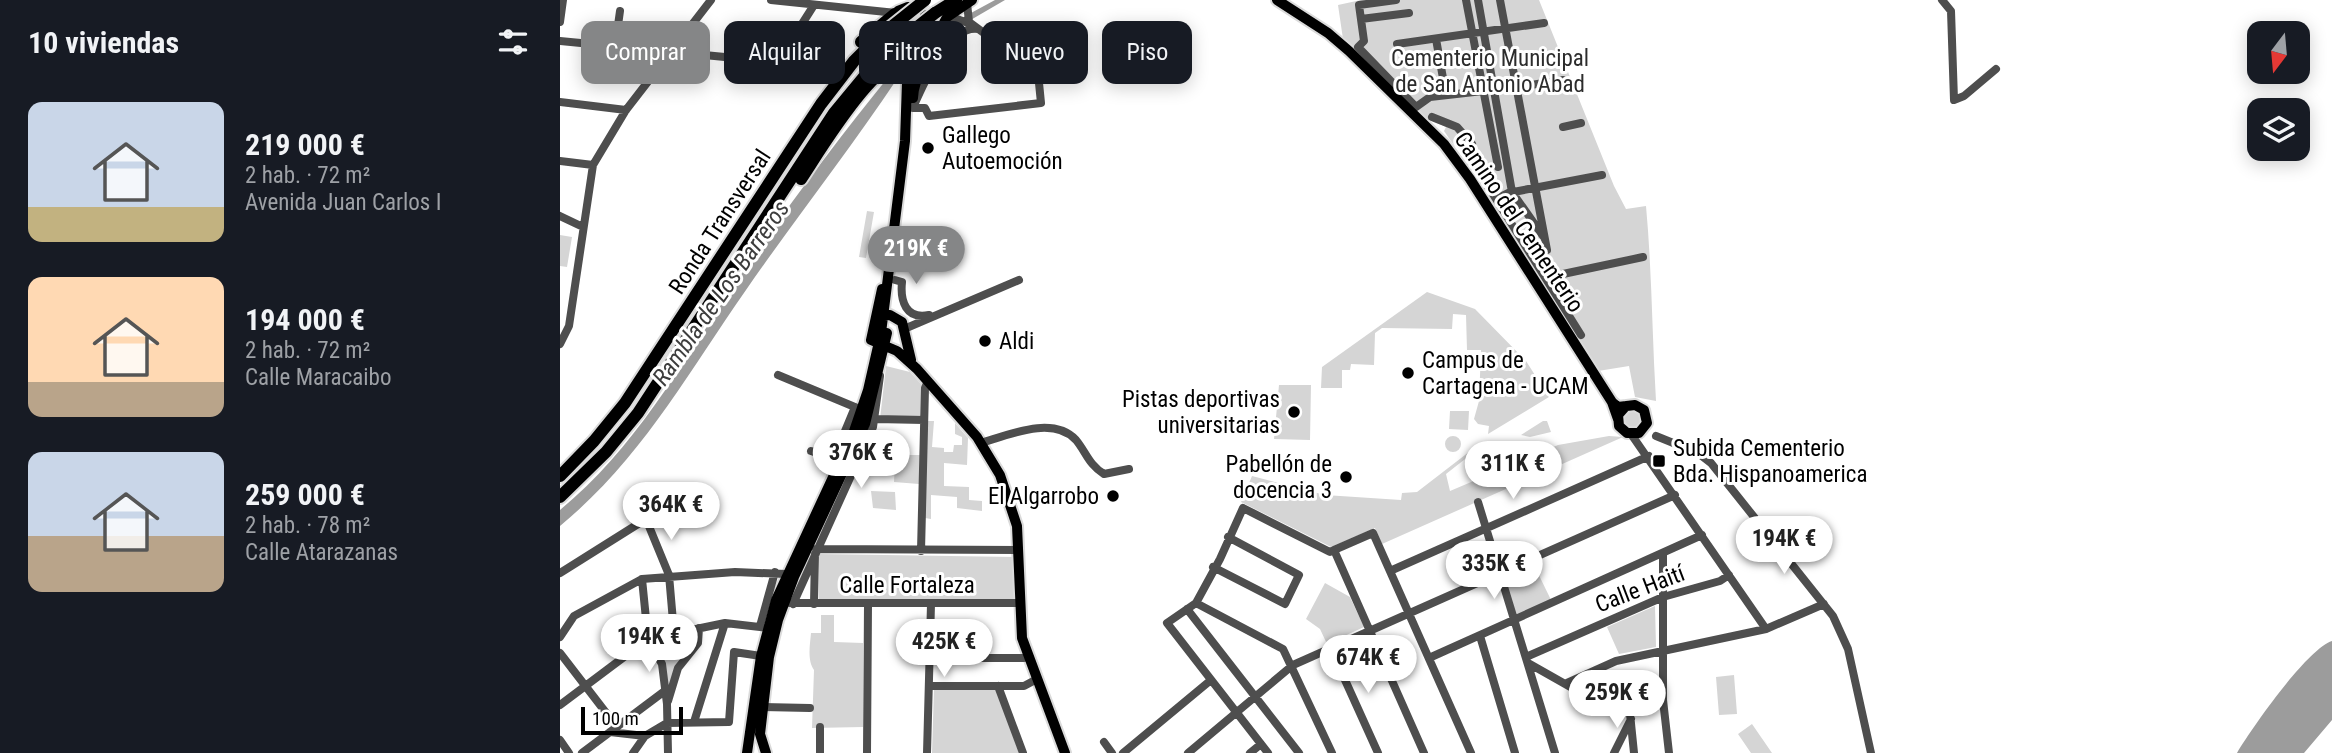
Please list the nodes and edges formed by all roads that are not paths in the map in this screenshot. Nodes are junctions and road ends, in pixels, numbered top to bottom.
1 (563, 0) edge
2 (711, 0) edge
3 (771, 0) edge
4 (914, 0) edge
5 (1277, 0) edge
6 (1396, 0) edge
7 (1465, 0) edge
8 (1478, 0) edge
9 (1500, 0) edge
10 (1942, 0) edge
11 (797, 1) edge
12 (965, 1) edge
13 (814, 5) junction
14 (923, 5) edge
15 (899, 9) edge
16 (620, 11) dead end
17 (1409, 13) dead end
18 (939, 17) junction
19 (1361, 19) junction
20 (619, 21) edge
21 (694, 21) edge
22 (938, 21) edge
23 (560, 22) edge
24 (969, 22) junction
25 (1544, 23) dead end
26 (1505, 29) junction
27 (1483, 32) junction
28 (1472, 34) junction
29 (1436, 39) junction
30 (560, 41) edge
31 (581, 43) edge
32 (1397, 44) dead end
33 (710, 56) edge
34 (1996, 69) dead end
35 (1558, 81) dead end
36 (646, 84) edge
37 (869, 84) edge
38 (906, 84) edge
39 (915, 84) edge
40 (1516, 87) junction
41 (1504, 89) dead end
42 (1483, 91) junction
43 (1446, 94) junction
44 (560, 102) edge
45 (914, 107) junction
46 (626, 110) junction
47 (1432, 117) dead end
48 (1581, 123) dead end
49 (1563, 127) dead end
50 (1472, 144) dead end
51 (1471, 159) dead end
52 (560, 161) edge
53 (593, 165) junction
54 (1498, 167) dead end
55 (1602, 175) dead end
56 (1535, 188) junction
57 (1513, 192) junction
58 (1496, 199) junction
59 (560, 216) edge
60 (583, 227) junction
61 (1545, 240) junction
62 (1547, 250) dead end
63 (892, 257) junction
64 (1643, 257) dead end
65 (1563, 274) dead end
66 (895, 280) junction
67 (1019, 280) dead end
68 (720, 289) junction
69 (936, 314) junction
70 (887, 315) junction
71 (904, 332) junction
72 (1581, 335) dead end
73 (879, 342) junction
74 (560, 344) edge
75 (880, 368) junction
76 (917, 369) junction
77 (778, 375) dead end
78 (928, 381) junction
79 (640, 383) junction
80 (1612, 402) junction
81 (1626, 406) junction
82 (858, 409) junction
83 (876, 419) junction
84 (1618, 419) junction
85 (924, 420) junction
86 (1640, 433) junction
87 (981, 443) junction
88 (811, 451) dead end
89 (1649, 456) junction
90 (837, 461) junction
91 (1129, 468) dead end
92 (560, 476) edge
93 (1675, 495) junction
94 (560, 497) edge
95 (1478, 502) dead end
96 (1487, 528) junction
97 (1702, 535) junction
98 (1228, 537) junction
99 (816, 550) junction
100 (1019, 550) junction
101 (921, 551) junction
102 (1334, 551) junction
103 (1663, 555) junction
104 (1213, 568) junction
105 (1390, 571) junction
106 (560, 573) edge
107 (781, 573) junction
108 (1501, 574) junction
109 (669, 575) junction
110 (1729, 575) junction
111 (642, 579) junction
112 (1662, 597) junction
113 (788, 603) junction
114 (1021, 603) junction
115 (1196, 603) junction
116 (814, 604) junction
117 (868, 604) junction
118 (931, 604) junction
119 (1824, 604) junction
120 (1187, 609) junction
121 (1409, 614) junction
122 (1515, 620) junction
123 (726, 622) junction
124 (764, 627) junction
125 (699, 628) junction
126 (1766, 629) junction
127 (1370, 632) junction
128 (561, 634) edge
129 (674, 634) junction
130 (1480, 636) junction
131 (648, 639) junction
132 (1331, 649) junction
133 (1662, 652) junction
134 (560, 653) edge
135 (1028, 654) junction
136 (761, 656) junction
137 (930, 658) junction
138 (1429, 658) junction
139 (1527, 660) junction
140 (1293, 666) junction
141 (1037, 679) junction
142 (1211, 680) junction
143 (1567, 683) junction
144 (586, 686) junction
145 (929, 686) junction
146 (998, 686) junction
147 (666, 690) junction
148 (1256, 696) junction
149 (1662, 700) junction
150 (667, 704) junction
151 (1629, 704) junction
152 (560, 705) edge
153 (763, 706) junction
154 (810, 708) dead end
155 (1236, 713) junction
156 (1631, 719) junction
157 (694, 722) junction
158 (667, 723) junction
159 (820, 727) dead end
160 (614, 729) junction
161 (645, 736) junction
162 (560, 740) edge
163 (1104, 742) dead end
164 (1261, 744) junction
165 (569, 753) edge
166 (582, 753) edge
167 (633, 753) edge
168 (668, 753) edge
169 (748, 753) edge
170 (765, 753) edge
171 (820, 753) edge
172 (867, 753) edge
173 (927, 753) edge
174 (1023, 753) edge
175 (1065, 753) edge
176 (1112, 753) edge
177 (1123, 753) edge
178 (1188, 753) edge
179 (1250, 753) edge
180 (1268, 753) edge
181 (1299, 753) edge
182 (1332, 753) edge
183 (1378, 753) edge
184 (1424, 753) edge
185 (1471, 753) edge
186 (1515, 753) edge
187 (1555, 753) edge
188 (1614, 753) edge
189 (1634, 753) edge
190 (1668, 753) edge
191 (1871, 753) edge

1 - 23 street
2 - 21 street
3 - 11 street
4 - 14 main road
5 - 80 main road, Camino del Cementerio
6 - 19 street
7 - 28 street
8 - 27 street
9 - 26 street
10 - 34 street
11 - 13 street
12 - 18 highway, Ronda Transversal
12 - 24 street
13 - 15 street
13 - 33 street
14 - 15 main road
14 - 79 highway, Ronda Transversal, bridge
15 - 79 highway
16 - 20 street
17 - 19 street
18 - 22 main road
18 - 24 street
18 - 68 highway, Ronda Transversal, bridge
19 - 43 street
24 - 45 street
24 - 45 street
25 - 26 street
26 - 27 street
26 - 40 street
27 - 28 street
27 - 57 street
28 - 29 street
28 - 42 street
29 - 32 street
29 - 43 street
30 - 31 street
35 - 40 street
36 - 46 street
37 - 68 highway
38 - 63 main road
39 - 45 main road
40 - 41 street
40 - 56 street
42 - 43 street
42 - 54 street
44 - 46 street
45 - 66 main road
46 - 53 street
47 - 50 street
48 - 49 street
51 - 58 street
52 - 53 street
53 - 60 street
55 - 56 street
56 - 57 street
56 - 61 street
57 - 58 street
57 - 61 street
58 - 72 street
59 - 60 street
60 - 74 street
61 - 62 street
63 - 70 main road
63 - 73 main road
64 - 65 street
66 - 69 street
66 - 70 main road
67 - 69 street
68 - 94 highway, Ronda Transversal
69 - 71 street
70 - 71 main road
70 - 73 main road
70 - 73 main road
71 - 73 main road
71 - 76 main road
73 - 75 main road
73 - 76 main road
73 - 82 main road
75 - 83 street
75 - 113 main road
76 - 78 main road
77 - 82 street
78 - 85 street
78 - 87 main road
79 - 92 highway, Ronda Transversal
80 - 81 main road
80 - 84 main road, Camino del Cementerio
81 - 84 main road
81 - 86 main road
82 - 90 main road
83 - 85 street
83 - 99 street
84 - 86 main road
85 - 101 street
86 - 89 street
86 - 119 street
87 - 91 street
87 - 100 main road
88 - 90 street
89 - 93 street
89 - 96 street
90 - 107 main road
93 - 97 street
93 - 108 street
95 - 96 street
96 - 105 street
96 - 108 street
97 - 103 street
97 - 110 street
98 - 102 street
98 - 104 street
98 - 104 street
99 - 101 street
99 - 113 street
99 - 116 street
100 - 101 street
100 - 114 main road
102 - 105 street
102 - 127 street
103 - 112 street
103 - 122 street
104 - 115 street
105 - 121 street
106 - 109 street
107 - 109 street
107 - 124 main road
108 - 121 street
108 - 122 street
109 - 111 street
109 - 129 street
110 - 112 street, Calle Haití
110 - 126 street
111 - 128 street
111 - 131 street
112 - 133 street
112 - 139 street, Calle Haití
113 - 116 street, Calle Fortaleza
113 - 153 main road
114 - 118 street, Calle Fortaleza
114 - 135 main road
115 - 120 street
115 - 140 street
116 - 117 street, Calle Fortaleza
117 - 118 street, Calle Fortaleza
117 - 172 street
118 - 137 street
119 - 126 street
119 - 191 street
120 - 142 street
120 - 148 street
121 - 127 street
121 - 138 street
122 - 130 street
122 - 139 street
123 - 124 street
123 - 125 street
123 - 157 street
124 - 136 main road
125 - 129 street
125 - 150 street
126 - 133 street
127 - 132 street
127 - 184 street
129 - 131 street
130 - 138 street
130 - 186 street
131 - 144 street
131 - 147 street
132 - 140 street
132 - 183 street
133 - 143 street
133 - 149 street
134 - 144 street
135 - 137 street
135 - 141 main road
136 - 157 street
136 - 169 main road
137 - 145 street
138 - 185 street
139 - 143 street
139 - 187 street
140 - 148 street
140 - 182 street
141 - 146 street
141 - 175 main road
142 - 155 street
142 - 177 street
143 - 151 street
144 - 152 street
144 - 160 street
145 - 146 street
145 - 173 street
146 - 174 street
147 - 150 street
147 - 160 street
148 - 155 street
148 - 181 street
149 - 151 street
149 - 190 street
150 - 158 street
151 - 156 street
153 - 154 street
153 - 170 main road
155 - 164 street
155 - 178 street
156 - 188 street
156 - 189 street
157 - 158 street
158 - 161 street
158 - 168 street
159 - 171 street
160 - 161 street
160 - 166 street
161 - 167 street
162 - 165 street
163 - 176 street
164 - 179 street
164 - 180 street
169 - 170 main road

